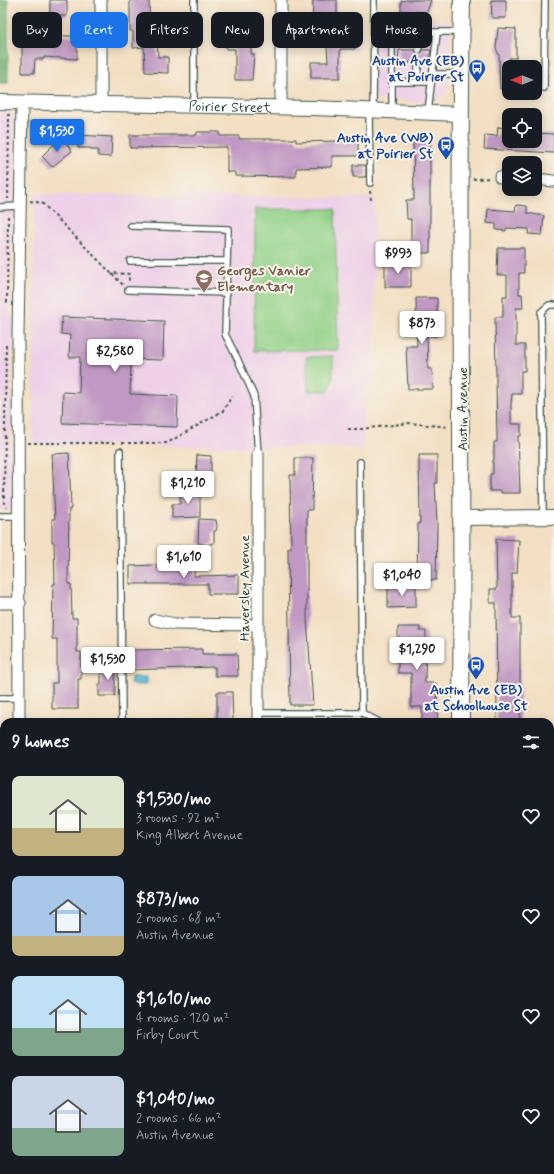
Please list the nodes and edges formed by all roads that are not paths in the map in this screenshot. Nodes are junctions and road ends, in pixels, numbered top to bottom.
1 (101, 0) edge
2 (194, 0) edge
3 (281, 0) edge
4 (374, 0) edge
5 (462, 0) edge
6 (545, 0) edge
7 (462, 32) junction
8 (432, 33) edge
9 (437, 33) junction
10 (392, 48) edge
11 (418, 63) dead end
12 (432, 74) junction
13 (461, 74) junction
14 (392, 82) junction
15 (418, 82) junction
16 (431, 82) junction
17 (544, 88) dead end
18 (0, 102) edge
19 (22, 103) junction
20 (101, 103) junction
21 (194, 105) junction
22 (281, 108) junction
23 (371, 111) junction
24 (392, 112) junction
25 (428, 113) junction
26 (460, 114) junction
27 (542, 180) edge
28 (554, 181) edge
29 (370, 182) dead end
30 (19, 206) junction
31 (0, 207) edge
32 (131, 226) dead end
33 (130, 261) dead end
34 (227, 261) junction
35 (128, 290) road end
36 (227, 293) junction
37 (554, 305) edge
38 (120, 451) dead end
39 (258, 454) joint
40 (360, 462) dead end
41 (0, 516) edge
42 (20, 516) junction
43 (548, 517) edge
44 (463, 518) junction
45 (0, 603) edge
46 (20, 603) junction
47 (155, 620) dead end
48 (258, 625) junction
49 (0, 698) edge
50 (18, 698) junction
51 (362, 713) junction
52 (19, 718) edge
53 (122, 718) edge
54 (258, 718) edge
55 (371, 718) edge
56 (461, 718) edge

1 - 20 street
2 - 21 lane
3 - 22 street
4 - 23 lane
5 - 7 main road, Austin Avenue
6 - 17 lane
7 - 9 lane
7 - 13 main road, Austin Avenue
8 - 9 lane
9 - 12 lane
10 - 14 lane
11 - 15 lane
12 - 13 lane
12 - 16 lane
13 - 26 main road, Austin Avenue
14 - 15 lane
14 - 24 lane
15 - 16 lane
16 - 25 lane
18 - 19 street, Poirier Street
19 - 20 street, Poirier Street
19 - 30 street
20 - 21 street, Poirier Street
21 - 22 street, Poirier Street
22 - 23 street, Poirier Street
23 - 24 street, Poirier Street
23 - 29 lane
24 - 25 street, Poirier Street
25 - 26 street, Poirier Street
26 - 44 main road, Austin Avenue
27 - 28 street
30 - 31 lane
30 - 42 street
32 - 34 lane
33 - 34 lane
34 - 36 lane
35 - 36 lane
36 - 39 lane
37 - 43 lane
38 - 53 lane
39 - 48 street, Haversley Avenue
40 - 51 lane
41 - 42 lane
42 - 46 street
43 - 44 street
44 - 56 main road, Austin Avenue
45 - 46 street
46 - 50 street
47 - 48 street
48 - 54 street, Haversley Avenue
49 - 50 lane
50 - 52 street
51 - 54 lane
51 - 55 lane

